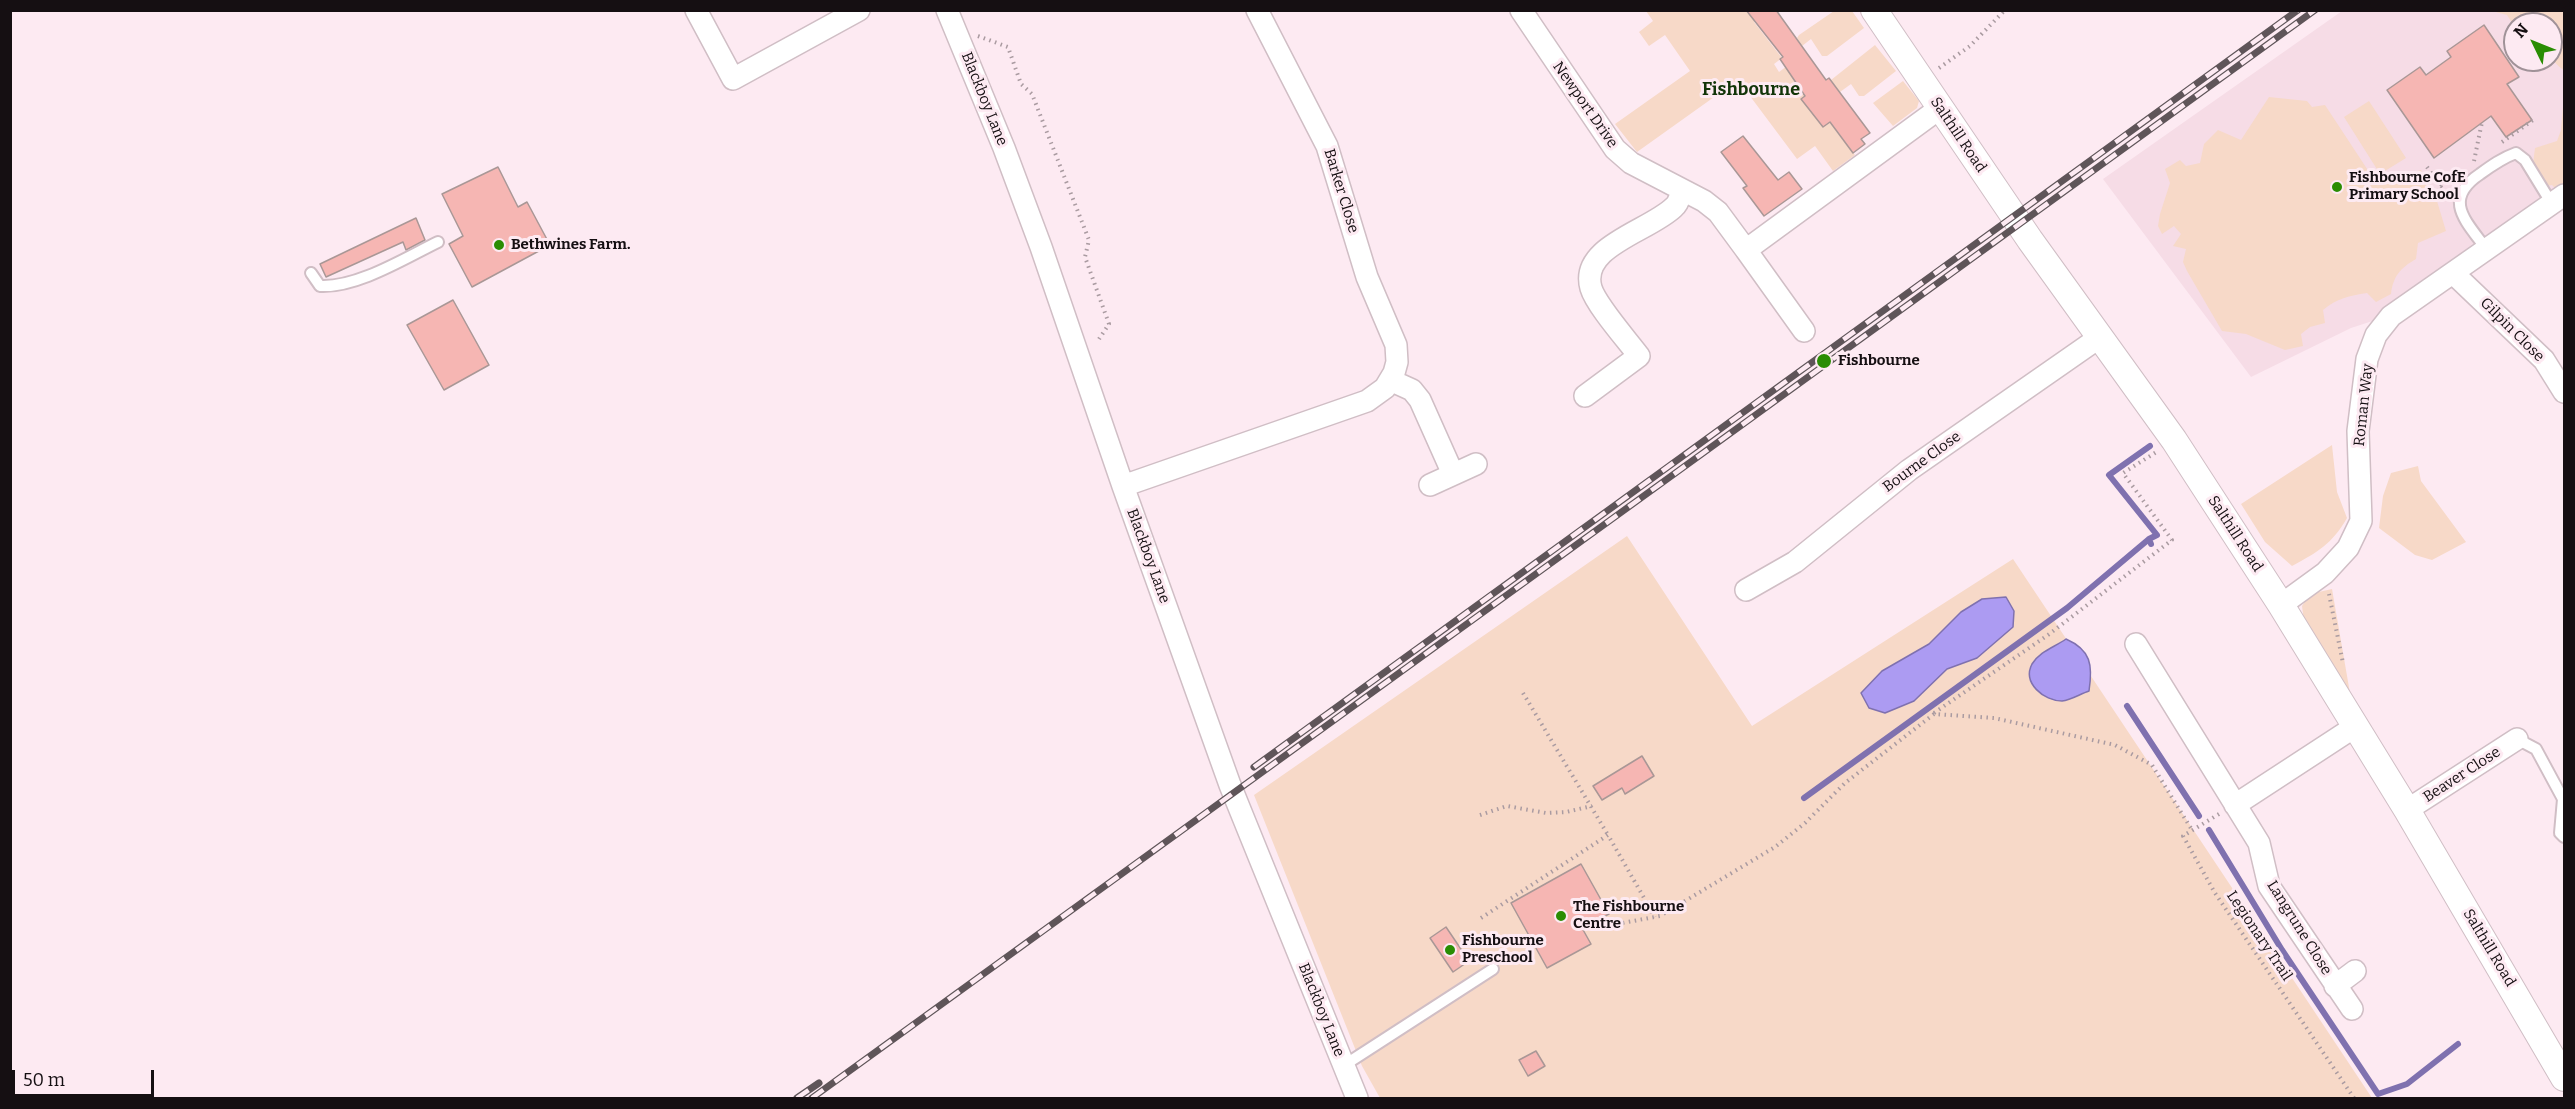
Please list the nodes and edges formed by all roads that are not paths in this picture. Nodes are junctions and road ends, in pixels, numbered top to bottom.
1 (696, 10) edge
2 (859, 10) edge
3 (947, 10) edge
4 (1257, 10) edge
5 (1521, 10) edge
6 (1874, 10) edge
7 (1940, 108) junction
8 (1682, 190) junction
9 (2558, 199) edge
10 (438, 242) dead end
11 (1746, 250) junction
12 (2487, 250) junction
13 (311, 273) dead end
14 (2454, 274) junction
15 (1804, 332) dead end
16 (2100, 337) junction
17 (1390, 380) junction
18 (2565, 392) edge
19 (1585, 396) dead end
20 (1476, 464) dead end
21 (1453, 474) junction
22 (1430, 485) dead end
23 (1123, 486) junction
24 (1746, 590) dead end
25 (2281, 605) junction
26 (2136, 644) dead end
27 (2356, 726) junction
28 (2517, 740) joint
29 (2235, 805) junction
30 (2407, 810) junction
31 (2565, 837) edge
32 (1493, 969) dead end
33 (2355, 971) dead end
34 (2335, 986) junction
35 (2352, 1009) dead end
36 (1343, 1066) junction
37 (2565, 1078) edge
38 (1357, 1098) edge

1 - 2 street
3 - 23 street, Blackboy Lane
4 - 17 street, Barker Close
5 - 8 street, Newport Drive
6 - 7 street, Salthill Road
7 - 11 street
7 - 16 street, Salthill Road
8 - 11 street, Newport Drive
8 - 19 street
9 - 12 street, Roman Way
9 - 12 lane
10 - 13 lane
11 - 15 street, Newport Drive
12 - 14 street, Roman Way
14 - 18 street, Gilpin Close
14 - 25 street, Roman Way
16 - 24 street, Bourne Close
16 - 25 street, Salthill Road
17 - 21 street
17 - 23 street
20 - 21 street
21 - 22 street
23 - 36 street, Blackboy Lane
25 - 27 street, Salthill Road
26 - 29 street, Langrune Close
27 - 29 street
27 - 30 street, Salthill Road
28 - 30 street, Beaver Close
28 - 31 lane
29 - 34 street, Langrune Close
30 - 37 street, Salthill Road
32 - 36 lane
33 - 34 street, Langrune Close
34 - 35 street, Langrune Close
36 - 38 street, Blackboy Lane

